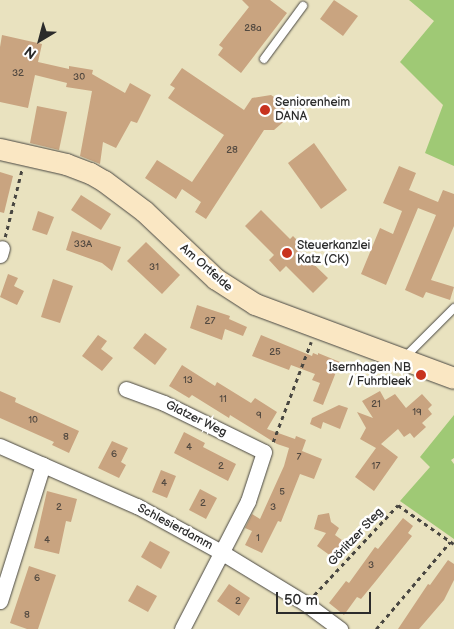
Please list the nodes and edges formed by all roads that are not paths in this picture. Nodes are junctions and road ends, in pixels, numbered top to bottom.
1 (304, 6) dead end
2 (264, 59) dead end
3 (0, 149) edge
4 (454, 308) edge
5 (403, 360) junction
6 (454, 378) edge
7 (126, 389) dead end
8 (0, 446) edge
9 (43, 465) junction
10 (222, 552) junction
11 (0, 601) edge
12 (182, 629) edge
13 (340, 629) edge

1 - 2 lane
3 - 5 main road, Am Ortfelde
4 - 5 lane
5 - 6 main road, Am Ortfelde
7 - 10 street, Glatzer Weg
8 - 9 street, Schlesierdamm
9 - 10 street, Schlesierdamm
9 - 11 street
10 - 12 street
10 - 13 street, Schlesierdamm

